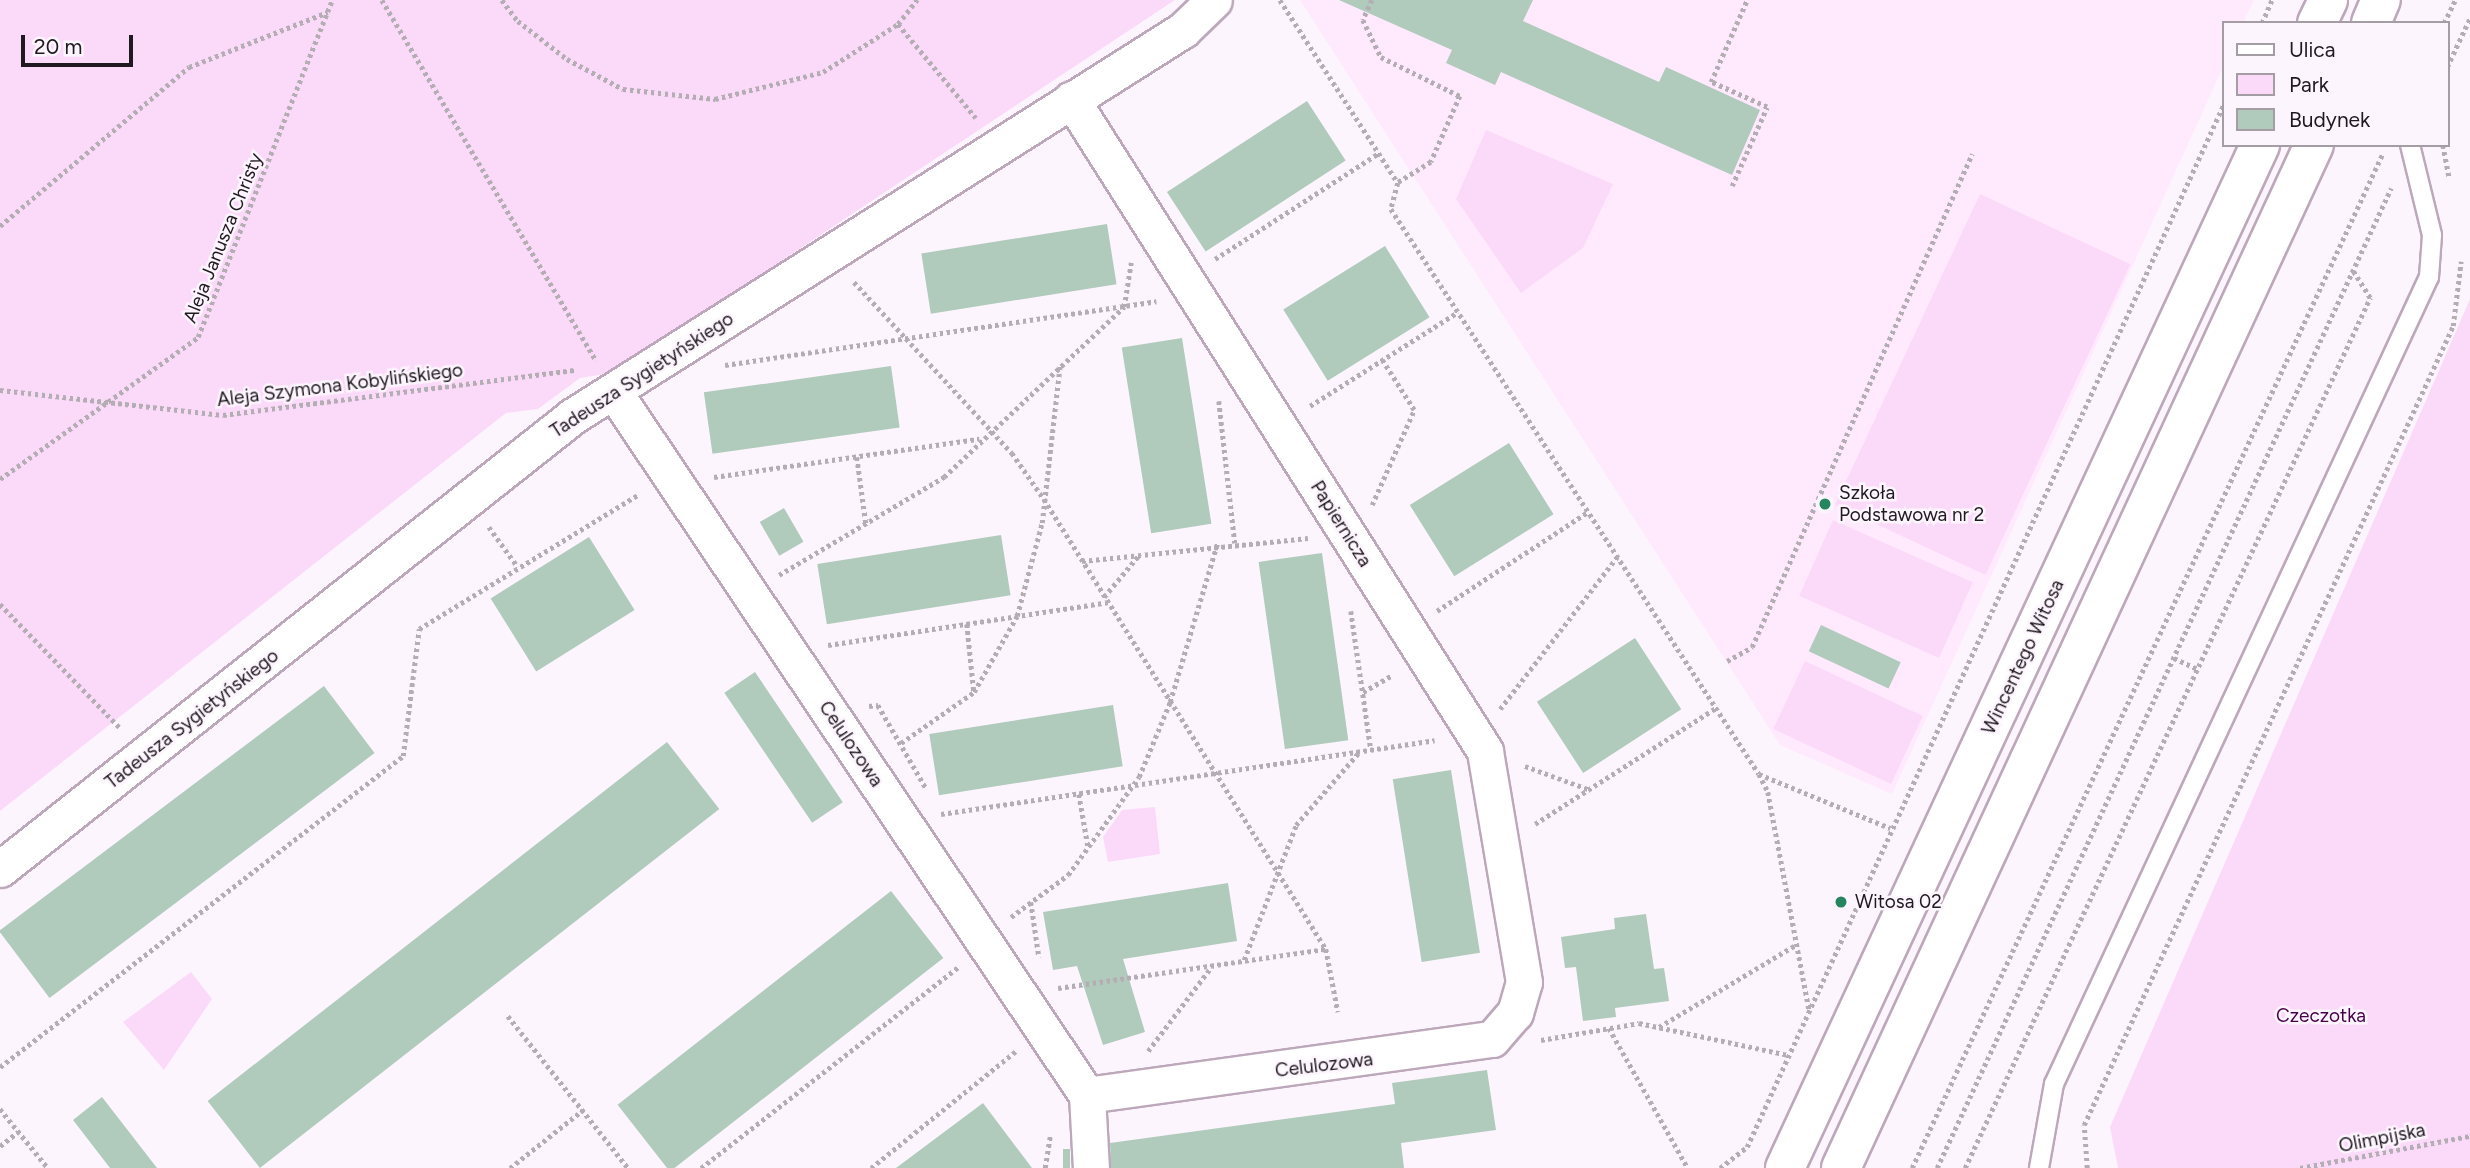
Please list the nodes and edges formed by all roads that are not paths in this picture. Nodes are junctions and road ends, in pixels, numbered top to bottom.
1 (1214, 0) edge
2 (2328, 0) edge
3 (2381, 0) edge
4 (2318, 21) edge
5 (2372, 21) edge
6 (1071, 99) junction
7 (2259, 147) edge
8 (2313, 147) edge
9 (2410, 147) edge
10 (607, 379) junction
11 (0, 869) edge
12 (1524, 982) joint
13 (1087, 1095) junction
14 (1091, 1168) edge
15 (1785, 1168) edge
16 (1841, 1168) edge
17 (2039, 1168) edge

1 - 6 street, Tadeusza Sygietyńskiego
2 - 4 main road
3 - 5 main road
6 - 10 street, Tadeusza Sygietyńskiego
6 - 12 street, Papiernicza
7 - 15 main road, Wincentego Witosa
8 - 16 main road
9 - 17 lane
10 - 11 street, Tadeusza Sygietyńskiego
10 - 13 street, Celulozowa
12 - 13 street, Celulozowa
13 - 14 street

